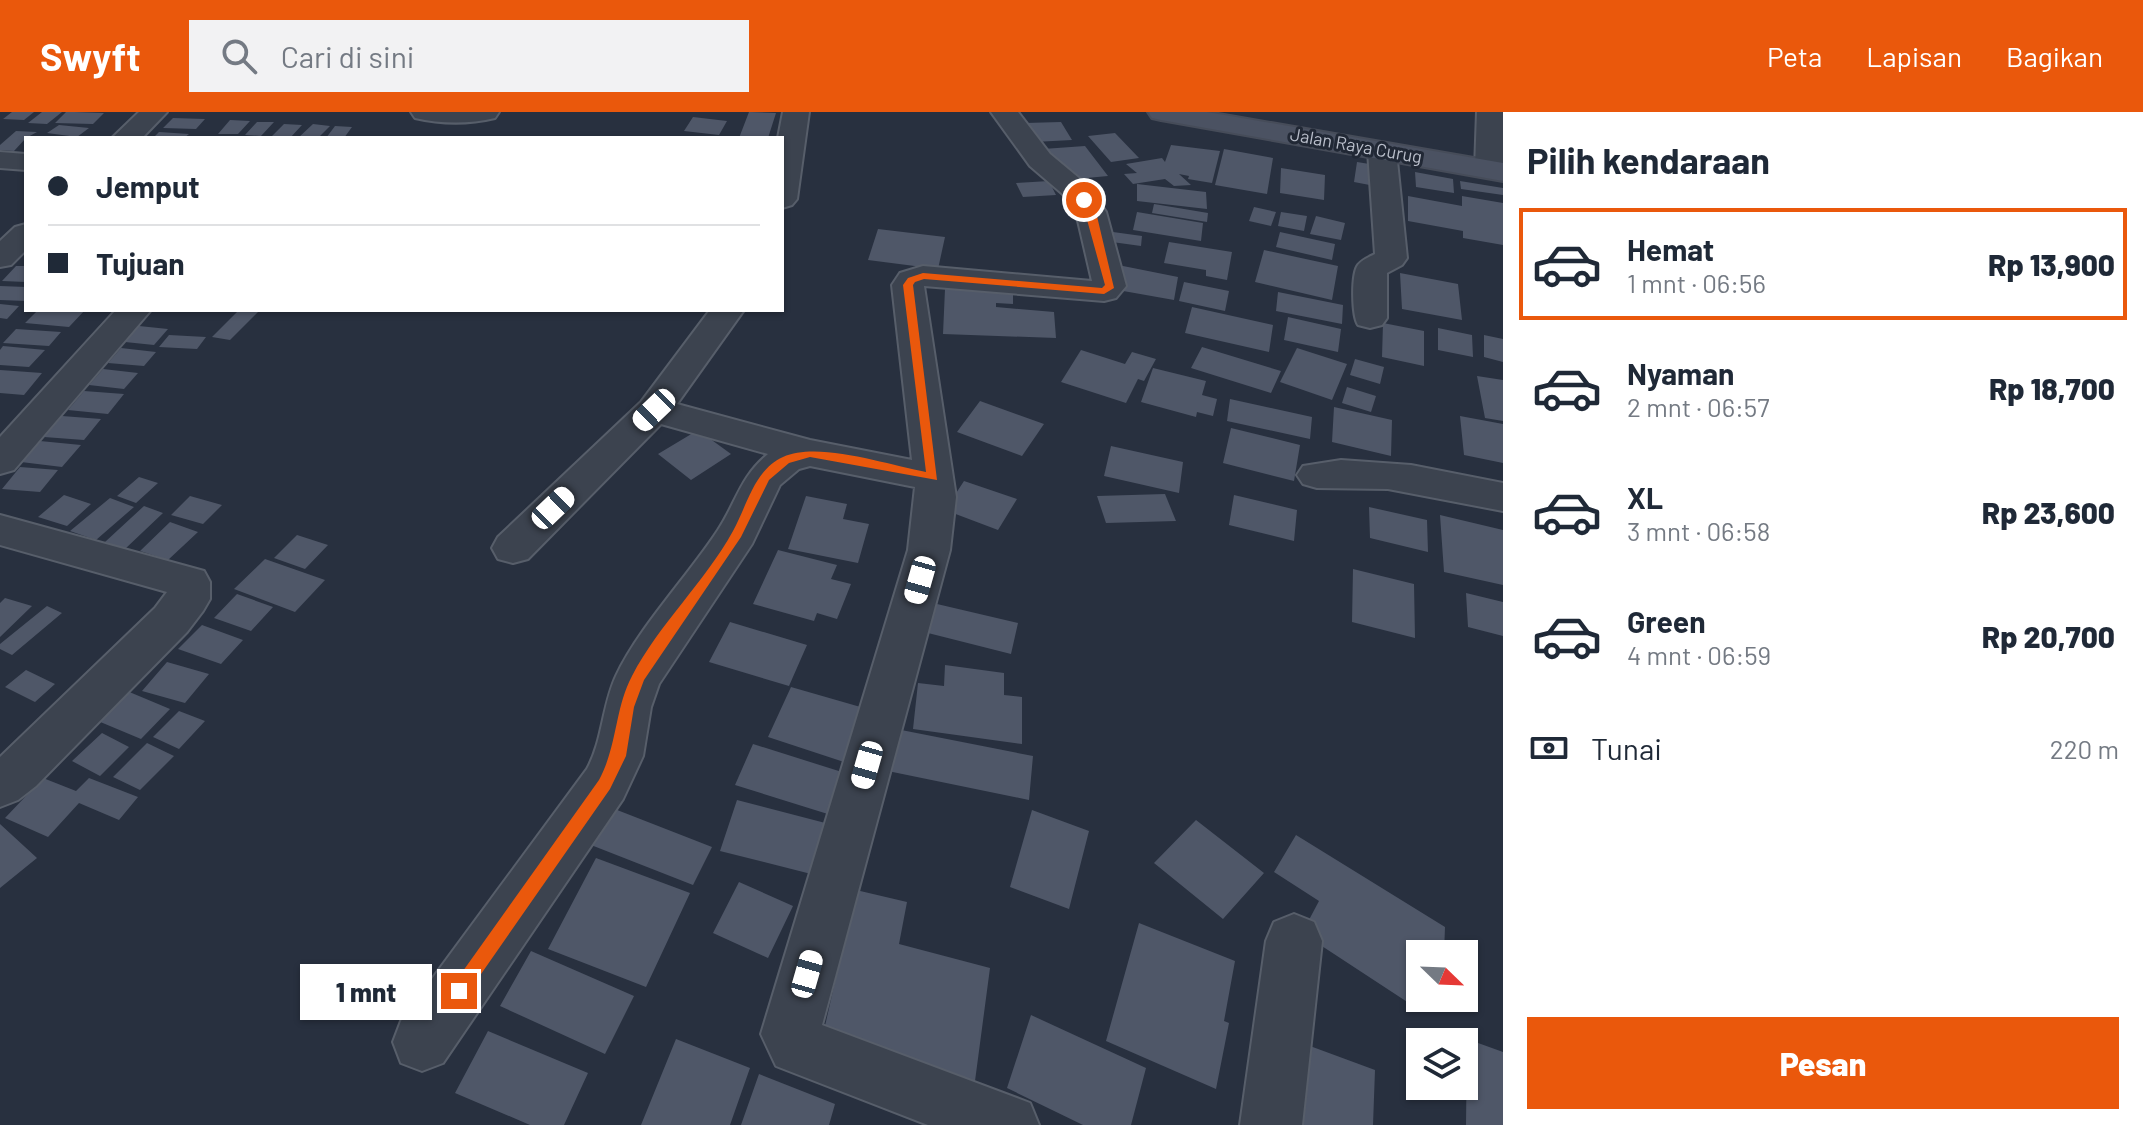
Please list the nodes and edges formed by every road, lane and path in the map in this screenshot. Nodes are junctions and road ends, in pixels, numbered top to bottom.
1 (154, 112) edge
2 (424, 112) edge
3 (486, 112) edge
4 (796, 112) edge
5 (1004, 112) edge
6 (1168, 112) edge
7 (1490, 112) edge
8 (128, 136) edge
9 (1382, 151) junction
10 (0, 160) edge
11 (24, 162) edge
12 (1496, 170) edge
13 (784, 186) edge
14 (24, 235) edge
15 (0, 258) edge
16 (132, 312) edge
17 (726, 312) edge
18 (1370, 318) dead end
19 (654, 410) junction
20 (810, 453) junction
21 (0, 461) edge
22 (1317, 475) dead end
23 (933, 477) junction
24 (1503, 497) edge
25 (0, 530) edge
26 (513, 548) dead end
27 (6, 774) edge
28 (1294, 941) dead end
29 (422, 1042) dead end
30 (923, 1111) edge
31 (1008, 1125) edge
32 (1271, 1125) edge

1 - 8 street
2 - 3 street
4 - 13 street
5 - 23 street
6 - 9 main road, Jalan Raya Curug
7 - 12 street
9 - 12 main road, Jalan Raya Curug
9 - 18 street
10 - 11 street
14 - 15 street
16 - 21 street
17 - 19 street
19 - 20 street
19 - 26 street
20 - 23 street
20 - 29 street
22 - 24 street
23 - 30 street
25 - 27 street
28 - 32 street
30 - 31 street

